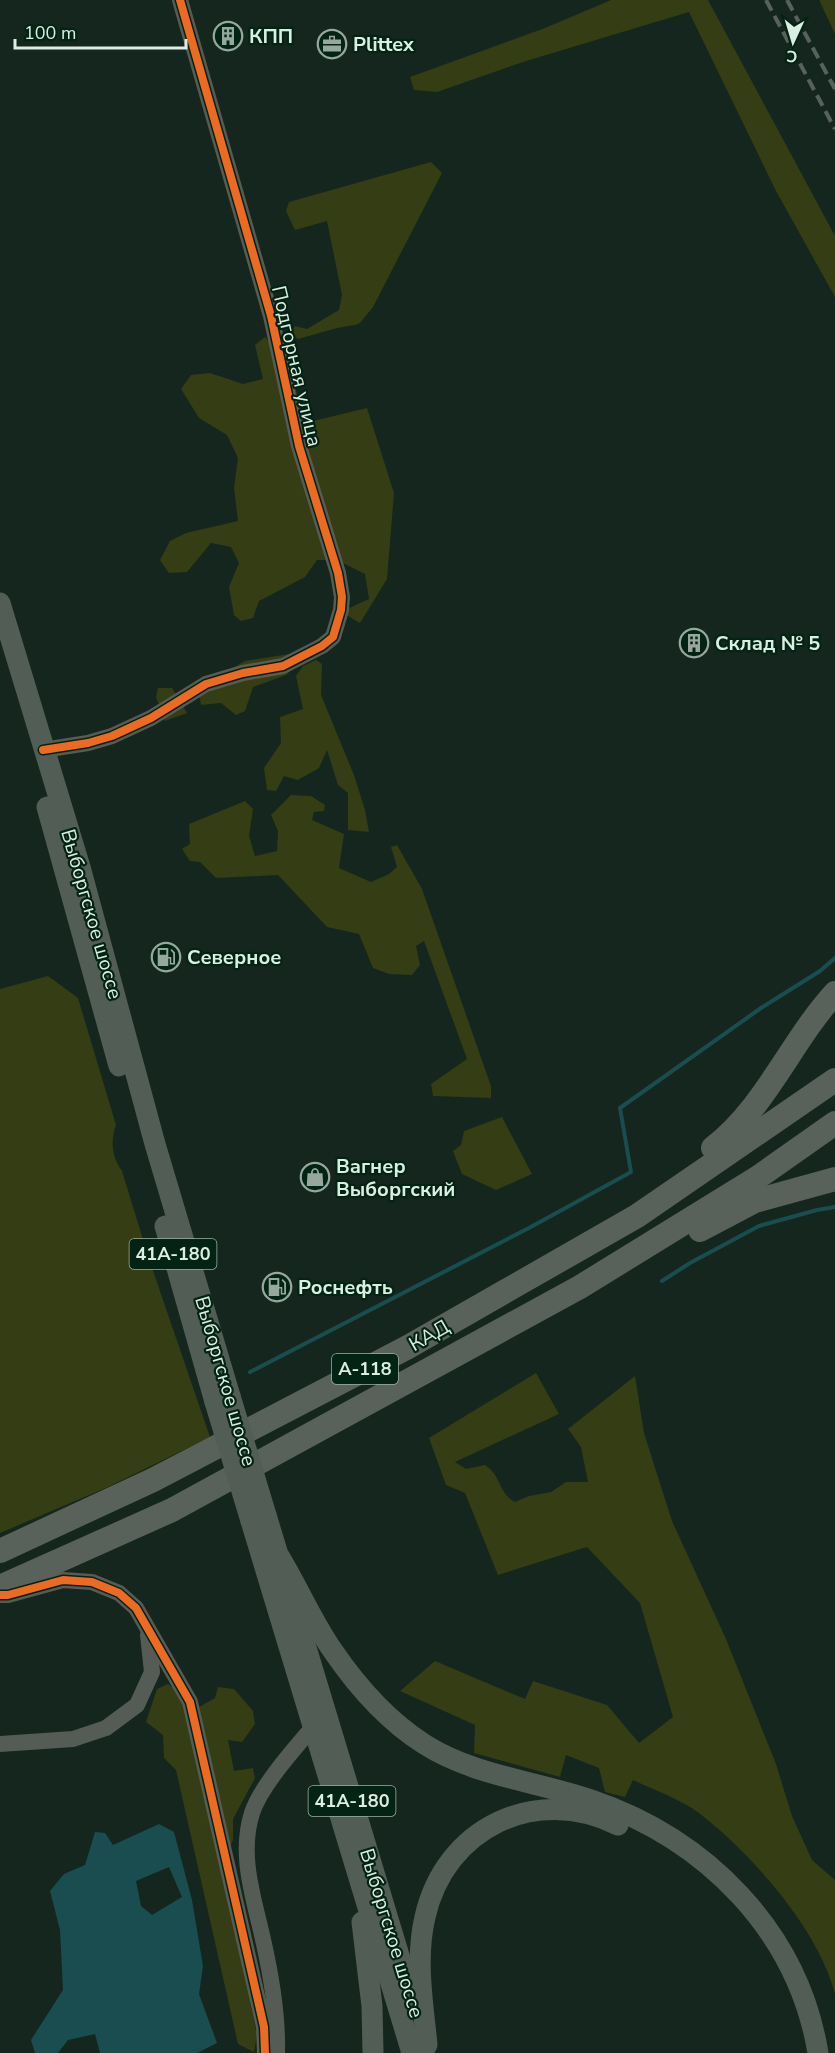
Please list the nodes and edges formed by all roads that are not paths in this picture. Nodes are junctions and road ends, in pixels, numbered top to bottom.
1 (180, 0) edge
2 (0, 603) edge
3 (0, 649) edge
4 (43, 750) junction
5 (835, 993) edge
6 (835, 1080) edge
7 (835, 1123) edge
8 (835, 1179) edge
9 (574, 1252) junction
10 (580, 1287) junction
11 (222, 1399) junction
12 (258, 1518) junction
13 (0, 1551) edge
14 (279, 1556) junction
15 (0, 1587) edge
16 (0, 1596) edge
17 (147, 1628) junction
18 (313, 1728) junction
19 (0, 1744) edge
20 (353, 1856) junction
21 (423, 2050) edge
22 (266, 2053) edge
23 (277, 2053) edge
24 (373, 2053) edge
25 (804, 2053) edge
26 (818, 2053) edge

1 - 4 street, Подгорная улица
2 - 4 main road, Выборгское шоссе / 41А-180
3 - 11 main road, Выборгское шоссе / 41А-180
4 - 11 main road, Выборгское шоссе / 41А-180
5 - 9 highway
6 - 9 highway, КАД / А-118
7 - 10 highway, КАД / А-118
8 - 10 highway
9 - 13 highway, КАД / А-118
10 - 15 highway, КАД / А-118
11 - 12 main road, Выборгское шоссе / 41А-180, bridge
12 - 14 main road, Выборгское шоссе / 41А-180
12 - 18 main road, Выборгское шоссе / 41А-180
14 - 21 main road, Выборгское шоссе / 41А-180
14 - 26 main road
16 - 17 street
17 - 19 street
17 - 22 street
18 - 20 main road, Выборгское шоссе / 41А-180
18 - 23 street
20 - 21 main road, Выборгское шоссе / 41А-180
20 - 24 main road
21 - 25 main road

